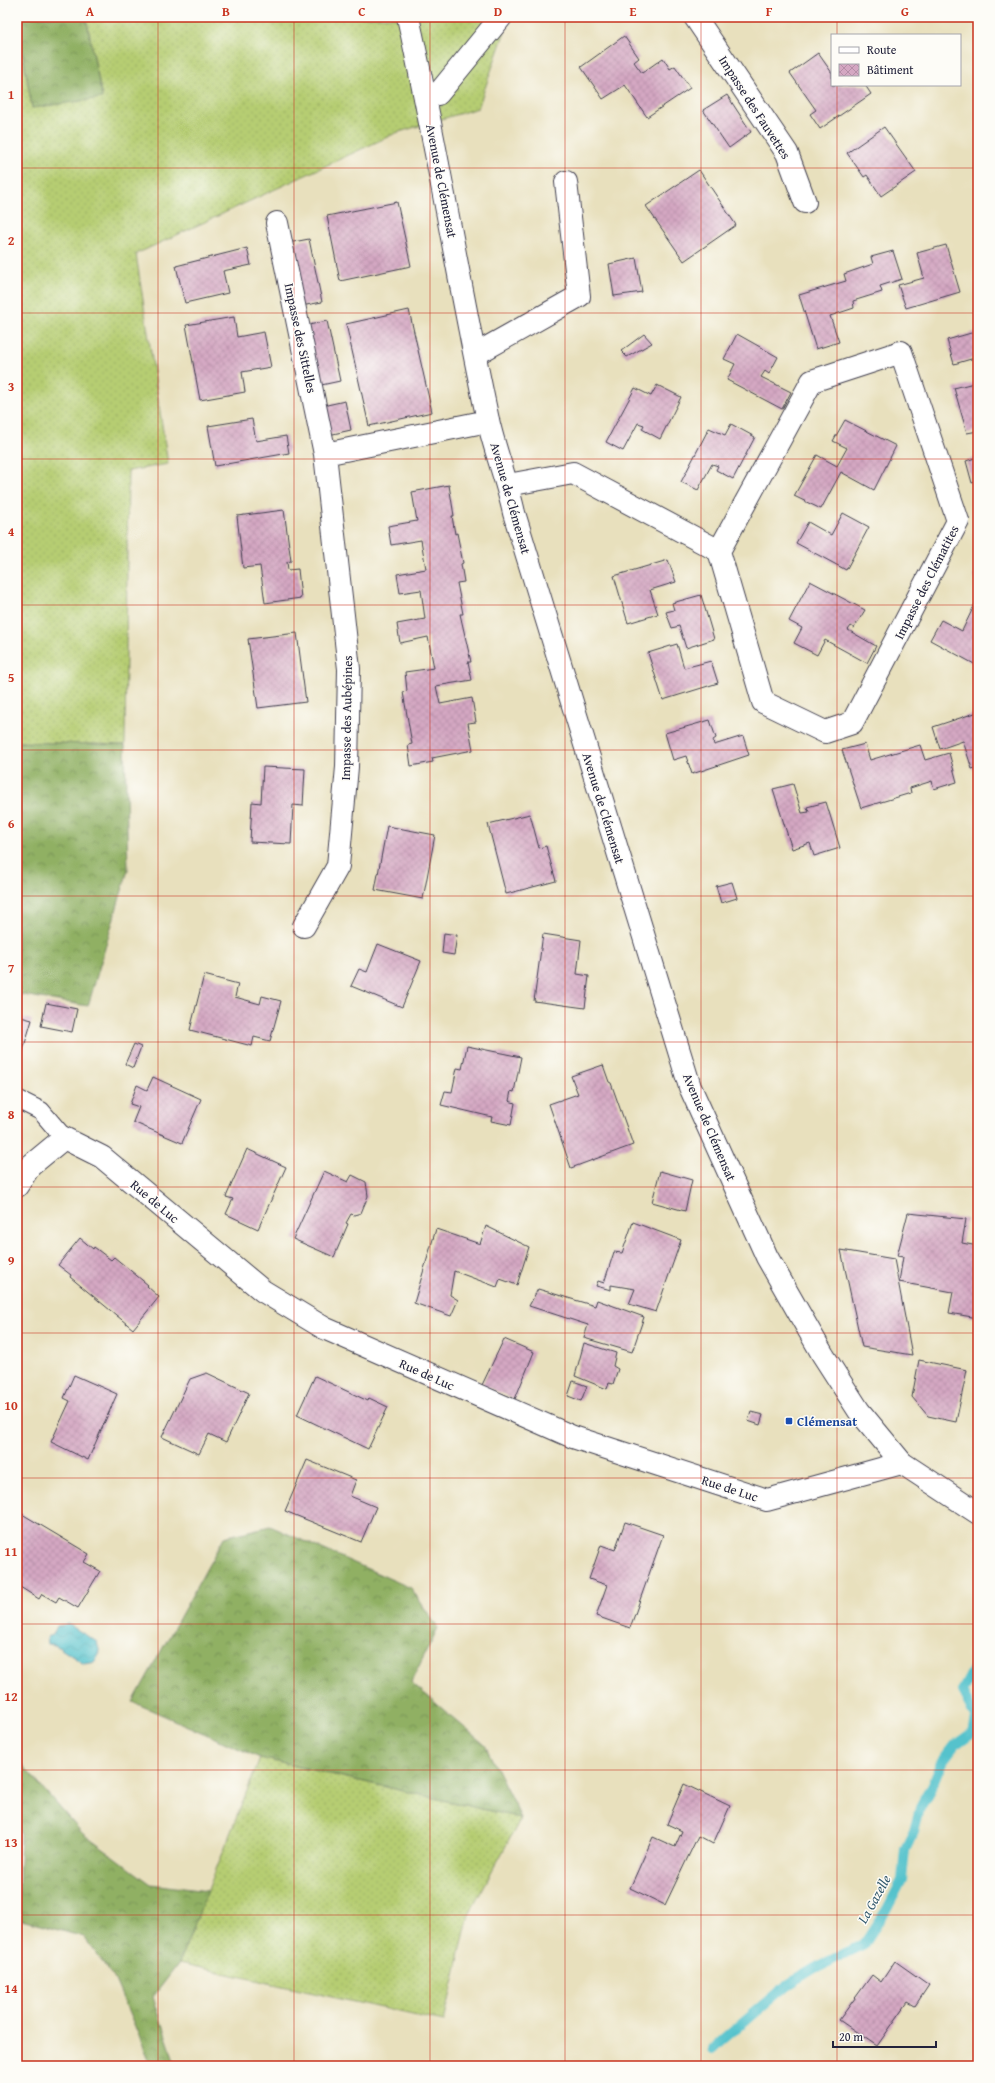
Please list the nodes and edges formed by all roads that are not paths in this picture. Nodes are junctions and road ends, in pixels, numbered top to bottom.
1 (408, 17) edge
2 (501, 17) edge
3 (695, 17) edge
4 (426, 96) junction
5 (566, 182) dead end
6 (805, 202) dead end
7 (276, 223) dead end
8 (476, 354) junction
9 (488, 421) junction
10 (325, 454) junction
11 (508, 485) junction
12 (719, 551) junction
13 (304, 926) dead end
14 (17, 1099) edge
15 (64, 1138) junction
16 (17, 1186) edge
17 (902, 1462) junction
18 (978, 1513) edge

1 - 4 street, Avenue de Clémensat
2 - 4 street
3 - 6 street, Impasse des Fauvettes
4 - 8 street, Avenue de Clémensat
5 - 8 street
7 - 10 street, Impasse des Sittelles
8 - 9 street, Avenue de Clémensat
9 - 10 street
9 - 11 street, Avenue de Clémensat
10 - 13 street, Impasse des Aubépines
11 - 12 street
11 - 17 street, Avenue de Clémensat
12 - 12 street, Impasse des Clématites
14 - 15 lane
15 - 16 street
15 - 17 street, Rue de Luc
17 - 18 street, Avenue de Clémensat

